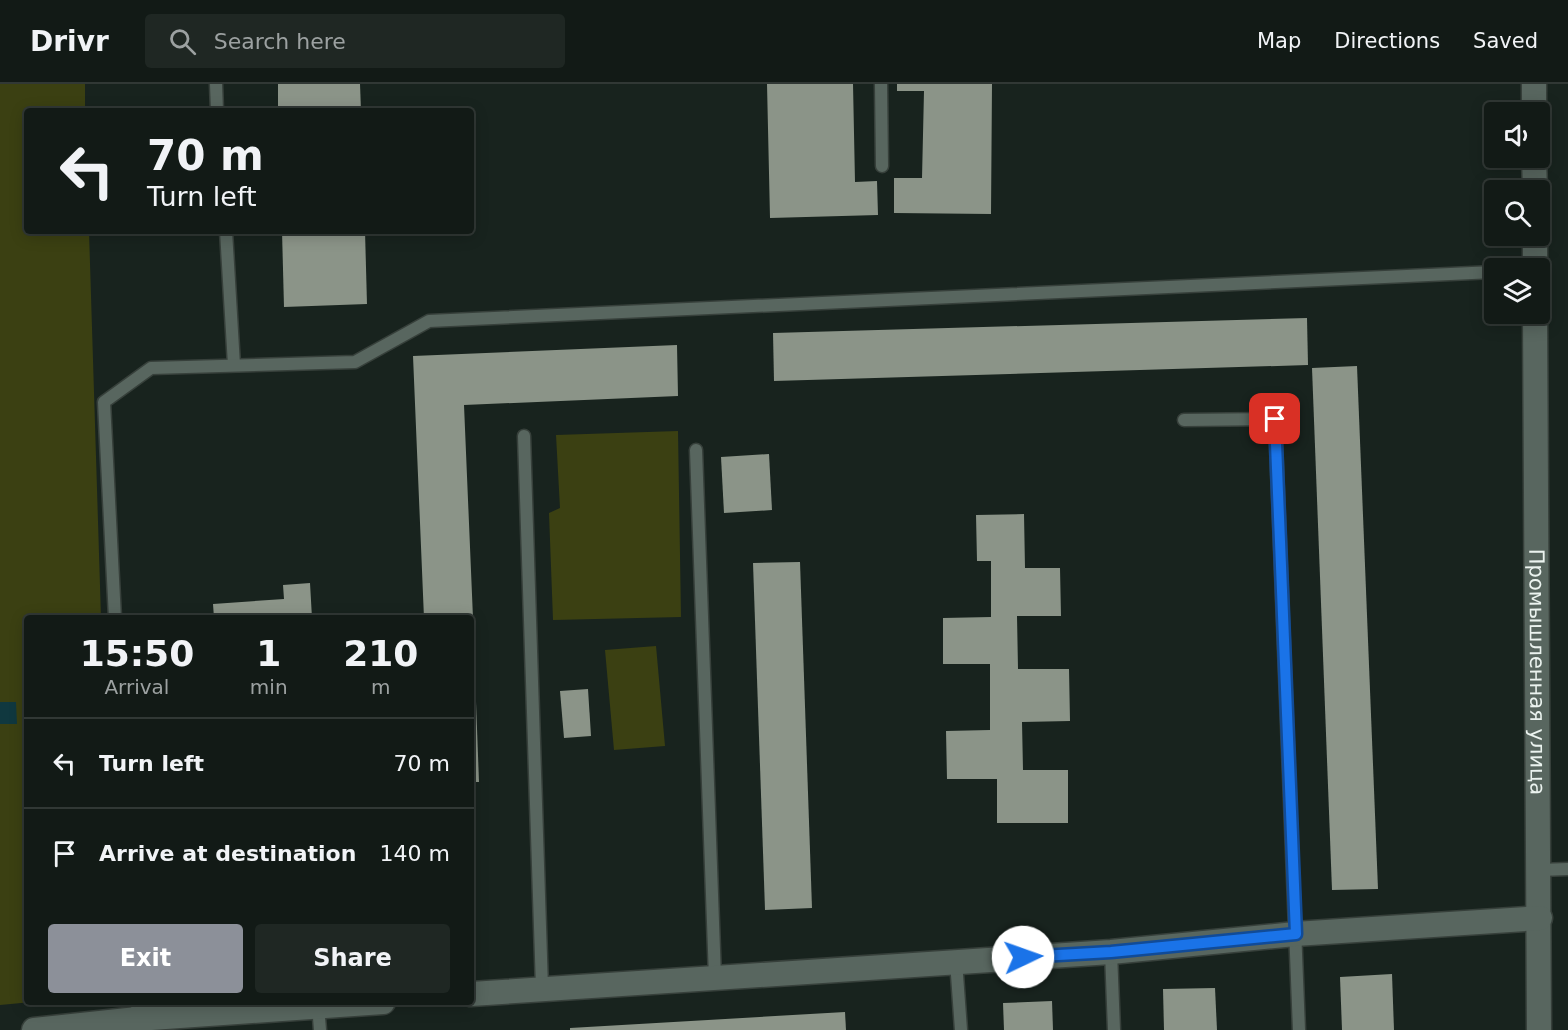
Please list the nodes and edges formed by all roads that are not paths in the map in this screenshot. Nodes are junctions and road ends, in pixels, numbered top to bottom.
1 (216, 84) edge
2 (882, 84) edge
3 (1534, 84) edge
4 (1534, 102) edge
5 (218, 108) edge
6 (882, 166) dead end
7 (226, 234) edge
8 (1484, 272) edge
9 (1535, 324) edge
10 (234, 365) junction
11 (1184, 420) dead end
12 (524, 436) dead end
13 (696, 450) dead end
14 (115, 615) edge
15 (1568, 869) edge
16 (1540, 870) junction
17 (1540, 918) junction
18 (1296, 934) junction
19 (1111, 952) junction
20 (956, 961) junction
21 (715, 978) junction
22 (542, 988) junction
23 (474, 994) edge
24 (318, 1005) joint
25 (138, 1017) edge
26 (34, 1030) edge
27 (320, 1030) edge
28 (961, 1030) edge
29 (1114, 1030) edge
30 (1299, 1030) edge
31 (1539, 1030) edge

1 - 5 lane
2 - 6 lane
3 - 4 street
7 - 10 lane
8 - 10 lane
9 - 16 street, Промышленная улица
10 - 14 lane
11 - 18 lane
12 - 22 lane
13 - 21 lane
15 - 16 lane
16 - 17 street, Промышленная улица
17 - 18 street
17 - 31 street, Промышленная улица
18 - 19 street
18 - 30 lane
19 - 20 street
19 - 29 lane
20 - 21 street
20 - 28 lane
21 - 22 street
22 - 23 street
24 - 25 street
24 - 27 lane
25 - 26 street

